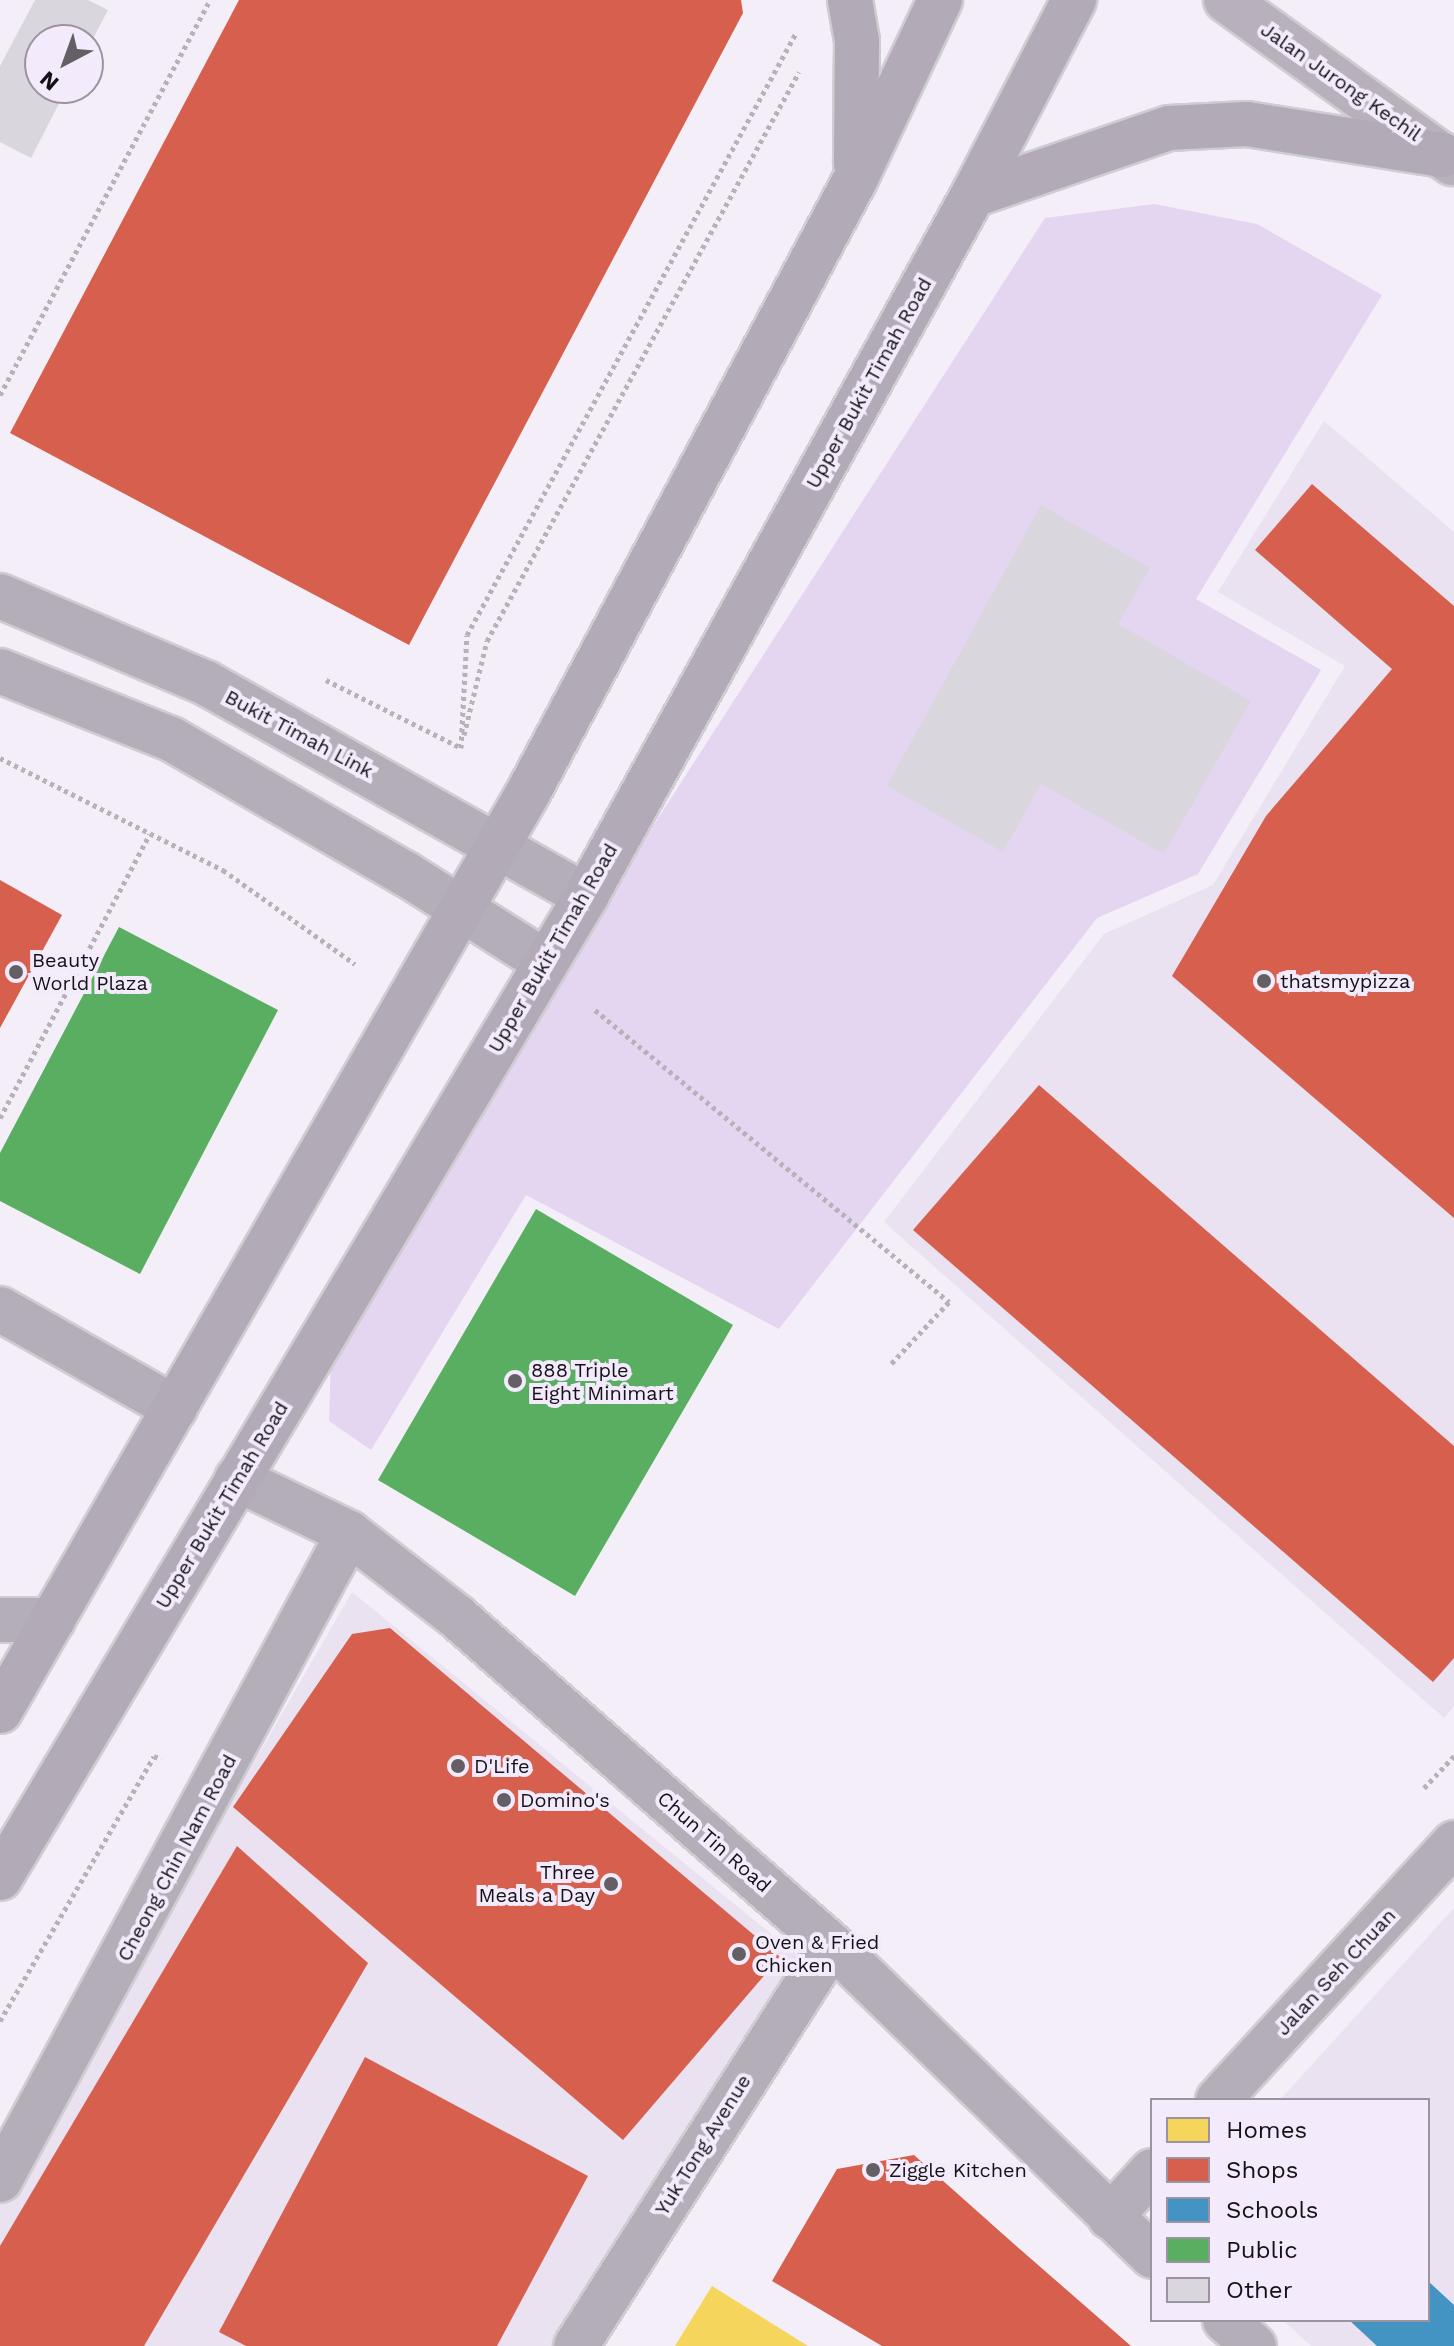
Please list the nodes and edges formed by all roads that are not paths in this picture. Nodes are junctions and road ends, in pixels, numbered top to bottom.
1 (850, 0) edge
2 (940, 0) edge
3 (1074, 0) edge
4 (1226, 0) edge
5 (1449, 160) edge
6 (856, 178) junction
7 (973, 195) junction
8 (0, 596) edge
9 (0, 671) edge
10 (499, 846) junction
11 (586, 896) junction
12 (462, 912) junction
13 (545, 962) junction
14 (0, 1309) edge
15 (175, 1408) junction
16 (237, 1479) junction
17 (349, 1533) junction
18 (0, 1620) edge
19 (53, 1620) junction
20 (0, 1711) edge
21 (1454, 1843) edge
22 (0, 1878) edge
23 (831, 1945) junction
24 (1220, 2098) edge
25 (1150, 2173) edge
26 (0, 2180) edge
27 (1110, 2217) junction
28 (1150, 2254) edge
29 (1227, 2322) edge
30 (576, 2346) edge
31 (1254, 2346) edge

1 - 6 highway
2 - 6 highway
3 - 7 highway, Upper Bukit Timah Road
4 - 5 main road, Jalan Jurong Kechil
5 - 7 highway
6 - 10 highway
7 - 11 highway, Upper Bukit Timah Road
8 - 10 street, Bukit Timah Link
9 - 12 street
10 - 11 street, Bukit Timah Link
10 - 12 highway
11 - 13 highway, Upper Bukit Timah Road
12 - 13 street
12 - 15 highway
13 - 16 highway, Upper Bukit Timah Road
14 - 15 street
15 - 19 highway
16 - 17 street, Chun Tin Road
16 - 22 highway, Upper Bukit Timah Road
17 - 23 street, Chun Tin Road
17 - 26 street, Cheong Chin Nam Road
18 - 19 street
19 - 20 highway
21 - 24 street, Jalan Seh Chuan
23 - 27 street, Chun Tin Road
23 - 30 street, Yuk Tong Avenue
25 - 27 street
27 - 28 street, Chun Tin Road
29 - 31 street

